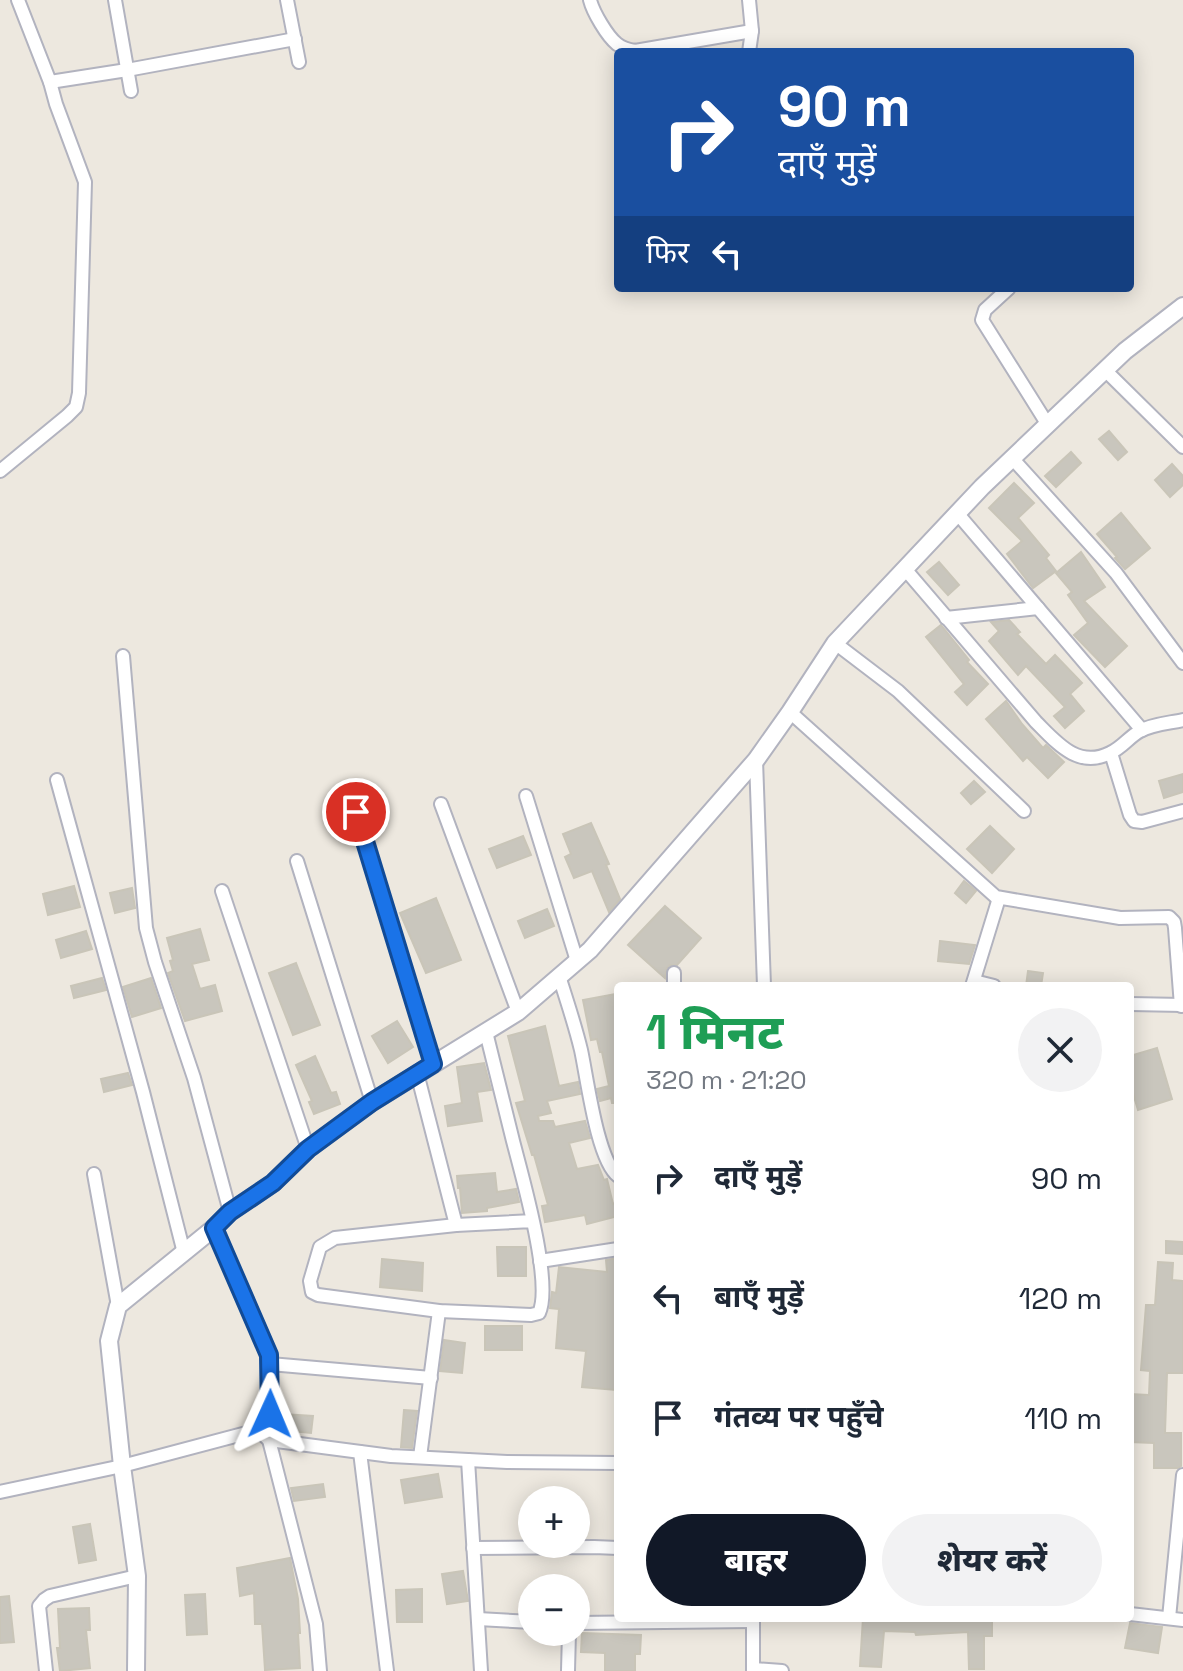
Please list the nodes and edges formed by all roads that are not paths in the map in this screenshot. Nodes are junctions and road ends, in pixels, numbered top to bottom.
1 (18, 0) edge
2 (115, 0) edge
3 (287, 0) edge
4 (590, 0) edge
5 (749, 0) edge
6 (752, 31) junction
7 (295, 39) junction
8 (627, 48) edge
9 (653, 48) edge
10 (750, 48) edge
11 (299, 62) dead end
12 (127, 70) junction
13 (50, 82) junction
14 (131, 91) dead end
15 (1002, 292) edge
16 (1183, 306) edge
17 (1105, 370) junction
18 (1048, 425) junction
19 (1183, 447) edge
20 (1012, 458) junction
21 (0, 471) edge
22 (957, 513) junction
23 (905, 569) junction
24 (1038, 608) junction
25 (946, 618) junction
26 (835, 643) junction
27 (123, 656) dead end
28 (1183, 663) edge
29 (790, 712) junction
30 (1183, 720) edge
31 (1142, 730) junction
32 (1111, 753) junction
33 (756, 760) junction
34 (57, 780) dead end
35 (526, 796) dead end
36 (441, 804) dead end
37 (1024, 811) dead end
38 (1183, 811) edge
39 (356, 812) dead end
40 (297, 861) dead end
41 (222, 891) dead end
42 (999, 898) junction
43 (577, 961) junction
44 (559, 976) junction
45 (764, 982) edge
46 (973, 982) edge
47 (1134, 1004) edge
48 (1182, 1006) edge
49 (518, 1012) junction
50 (486, 1032) junction
51 (433, 1064) junction
52 (417, 1073) junction
53 (372, 1102) junction
54 (308, 1149) junction
55 (614, 1173) edge
56 (94, 1174) dead end
57 (230, 1212) junction
58 (533, 1221) junction
59 (456, 1225) junction
60 (214, 1228) junction
61 (614, 1250) edge
62 (184, 1253) junction
63 (540, 1261) junction
64 (118, 1306) junction
65 (439, 1311) junction
66 (270, 1364) junction
67 (431, 1378) junction
68 (269, 1440) junction
69 (360, 1452) junction
70 (420, 1457) junction
71 (468, 1460) junction
72 (614, 1463) edge
73 (122, 1466) junction
74 (1183, 1475) edge
75 (0, 1492) edge
76 (473, 1548) junction
77 (614, 1548) edge
78 (137, 1576) junction
79 (1134, 1614) edge
80 (1169, 1618) junction
81 (478, 1619) junction
82 (1183, 1620) edge
83 (518, 1621) edge
84 (635, 1622) edge
85 (753, 1622) edge
86 (590, 1623) edge
87 (569, 1646) edge
88 (753, 1670) edge
89 (46, 1671) edge
90 (136, 1671) edge
91 (320, 1671) edge
92 (387, 1671) edge
93 (481, 1671) edge
94 (568, 1671) edge
95 (782, 1671) edge

1 - 13 street
2 - 12 street
3 - 7 street
4 - 8 street
5 - 6 street
6 - 9 street
6 - 10 street
7 - 11 street
7 - 12 street
12 - 13 street
12 - 14 street
13 - 21 street
15 - 18 street
16 - 17 street
17 - 18 street
17 - 19 street
18 - 20 street
20 - 22 street
20 - 28 street
22 - 23 street
22 - 24 street
23 - 25 street
23 - 26 street
24 - 25 street
24 - 31 street
25 - 32 street
26 - 29 street
26 - 37 street
27 - 57 street
29 - 33 street
29 - 42 street
30 - 31 street
31 - 32 street
32 - 38 street
33 - 43 street
33 - 45 street
34 - 62 street
35 - 43 street
36 - 49 street
39 - 51 street
40 - 53 street
41 - 54 street
42 - 46 street
42 - 48 street
43 - 44 street
44 - 49 street
44 - 55 street
47 - 48 street
49 - 50 street
50 - 51 street
50 - 58 street
51 - 52 street
52 - 53 street
52 - 59 street
53 - 54 street
54 - 57 street
56 - 64 street
57 - 60 street
58 - 59 street
58 - 63 street
59 - 65 street
60 - 62 street
60 - 66 street
61 - 63 street
62 - 64 street
63 - 65 street
64 - 73 street
65 - 67 street
66 - 67 street
66 - 68 street
67 - 70 street
68 - 69 street
68 - 73 street
68 - 91 street
69 - 70 street
69 - 92 street
70 - 71 street
71 - 72 street
71 - 76 street
73 - 75 street
73 - 78 street
74 - 80 street
76 - 77 street
76 - 81 street
78 - 89 street
78 - 90 street
79 - 80 street
80 - 82 street
81 - 83 street
81 - 93 street
84 - 86 street
85 - 88 street
87 - 94 street
88 - 95 street

